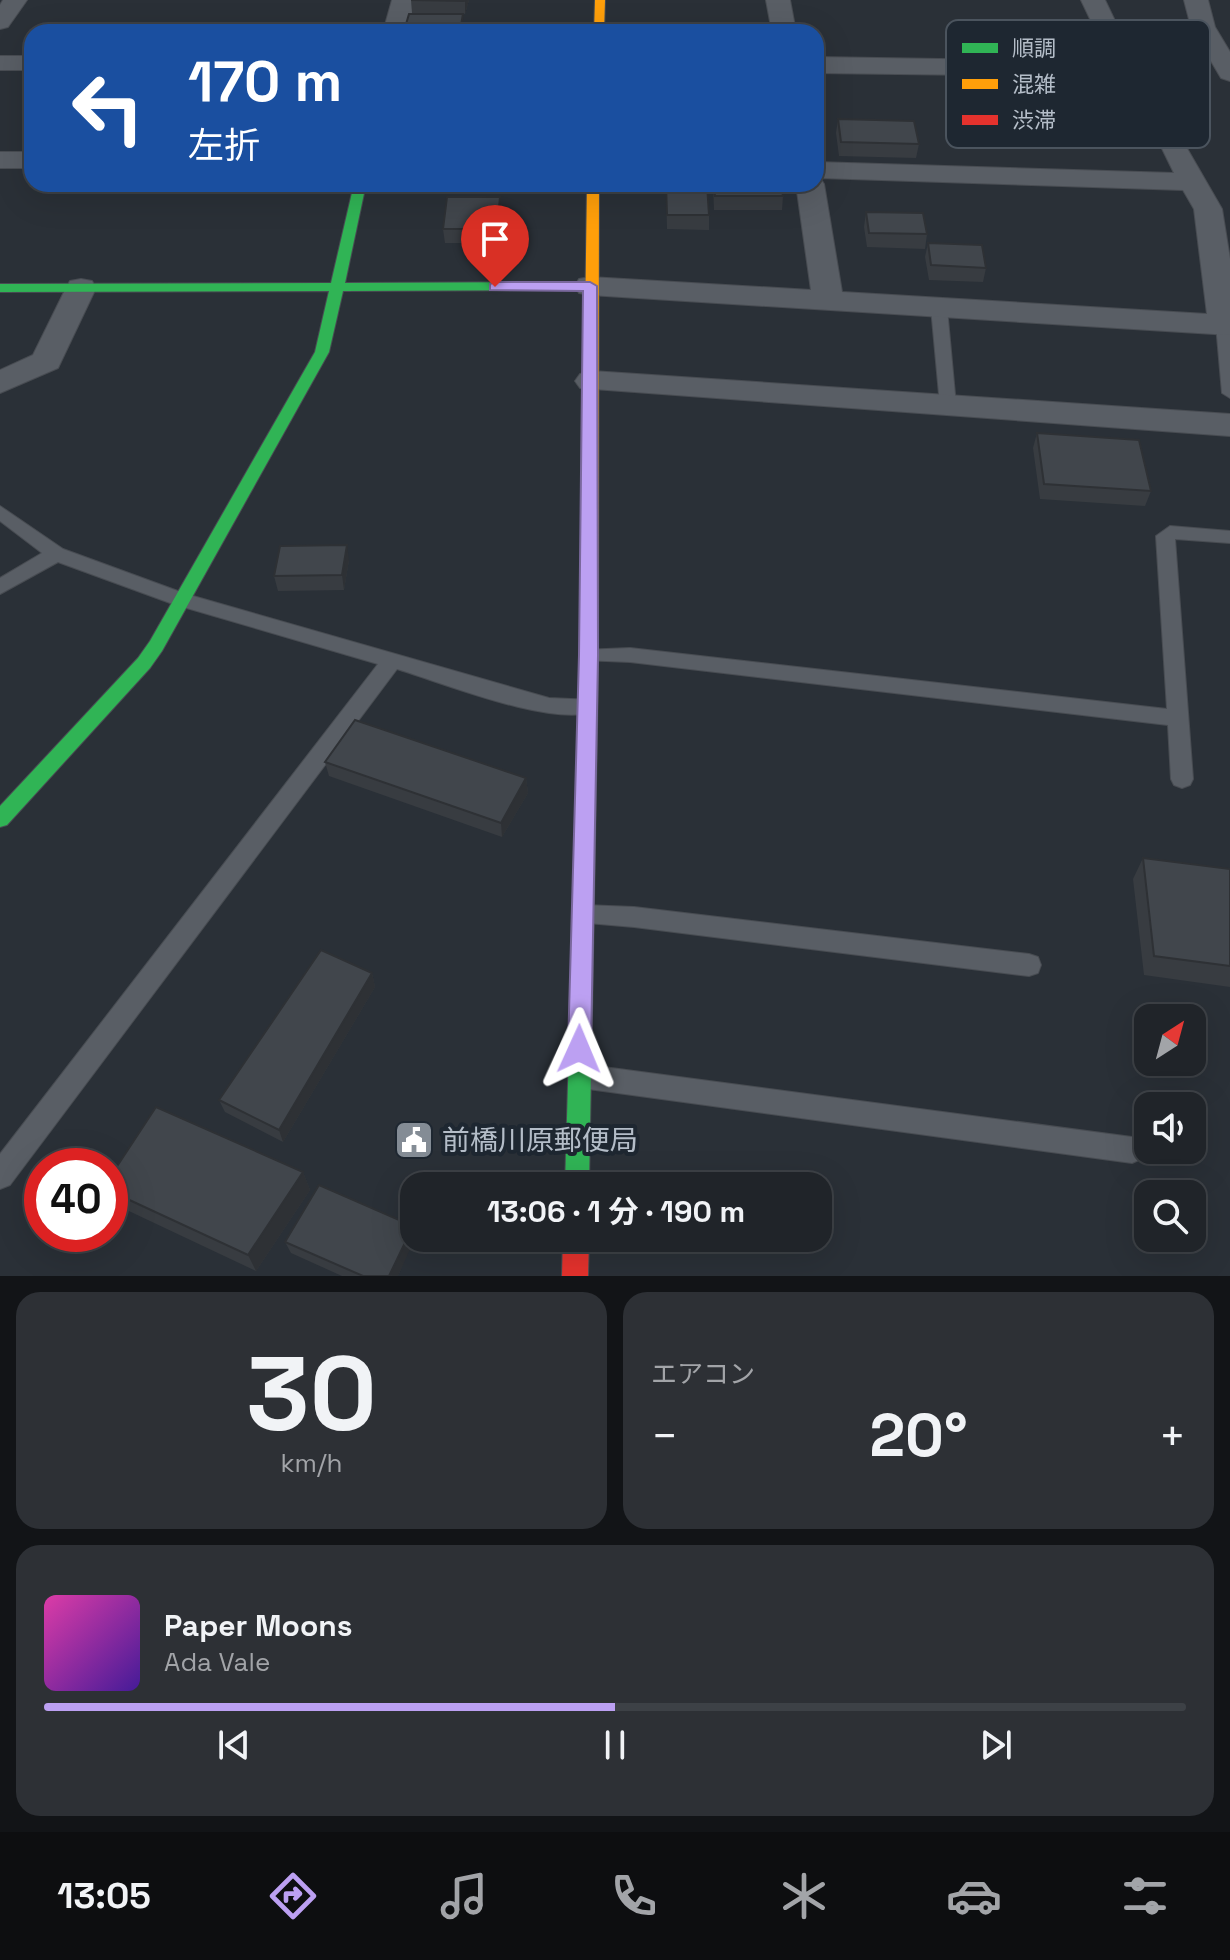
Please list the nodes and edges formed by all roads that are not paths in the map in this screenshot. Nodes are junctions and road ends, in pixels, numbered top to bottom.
1 (15, 0) edge
2 (404, 0) edge
3 (600, 0) edge
4 (778, 0) edge
5 (1093, 0) edge
6 (1196, 0) edge
7 (1105, 20) edge
8 (1201, 20) edge
9 (0, 22) edge
10 (397, 24) edge
11 (599, 24) edge
12 (782, 24) edge
13 (1210, 27) edge
14 (1230, 28) edge
15 (1210, 39) edge
16 (0, 63) edge
17 (24, 63) edge
18 (824, 65) edge
19 (946, 67) edge
20 (1230, 73) edge
21 (1174, 148) edge
22 (0, 160) edge
23 (24, 160) edge
24 (824, 170) edge
25 (1195, 182) junction
26 (358, 192) edge
27 (593, 192) edge
28 (811, 192) edge
29 (590, 286) junction
30 (336, 287) junction
31 (0, 288) edge
32 (81, 288) junction
33 (828, 302) junction
34 (939, 308) junction
35 (1227, 325) edge
36 (592, 381) junction
37 (0, 383) edge
38 (1230, 393) edge
39 (948, 405) junction
40 (1230, 425) edge
41 (0, 512) edge
42 (1230, 537) edge
43 (56, 554) junction
44 (0, 587) edge
45 (180, 599) junction
46 (589, 655) junction
47 (391, 662) junction
48 (586, 706) junction
49 (1178, 718) junction
50 (1182, 779) dead end
51 (0, 819) edge
52 (582, 915) junction
53 (1029, 965) dead end
54 (579, 1076) junction
55 (1132, 1150) dead end
56 (577, 1172) edge
57 (0, 1176) edge
58 (576, 1252) edge
59 (575, 1276) edge

1 - 9 street
2 - 10 street
3 - 11 street
4 - 12 street
5 - 7 street
6 - 8 street
13 - 14 street
15 - 20 street
16 - 17 street
18 - 19 street
21 - 25 street
22 - 23 street
24 - 25 street
25 - 35 street
26 - 30 street
27 - 29 street
28 - 33 street
29 - 30 street
29 - 33 street
29 - 36 street
30 - 32 street
30 - 45 street
31 - 32 street
32 - 37 street
33 - 34 street
34 - 35 street
34 - 39 lane
35 - 38 lane
36 - 39 street
36 - 46 street
39 - 40 street
41 - 43 lane
42 - 49 lane
43 - 44 lane
43 - 45 lane
45 - 47 lane
45 - 51 street
46 - 48 street
46 - 49 lane
47 - 48 lane
47 - 57 lane
48 - 52 street
49 - 50 lane
52 - 53 lane
52 - 54 street
54 - 55 lane
54 - 56 street
58 - 59 street

